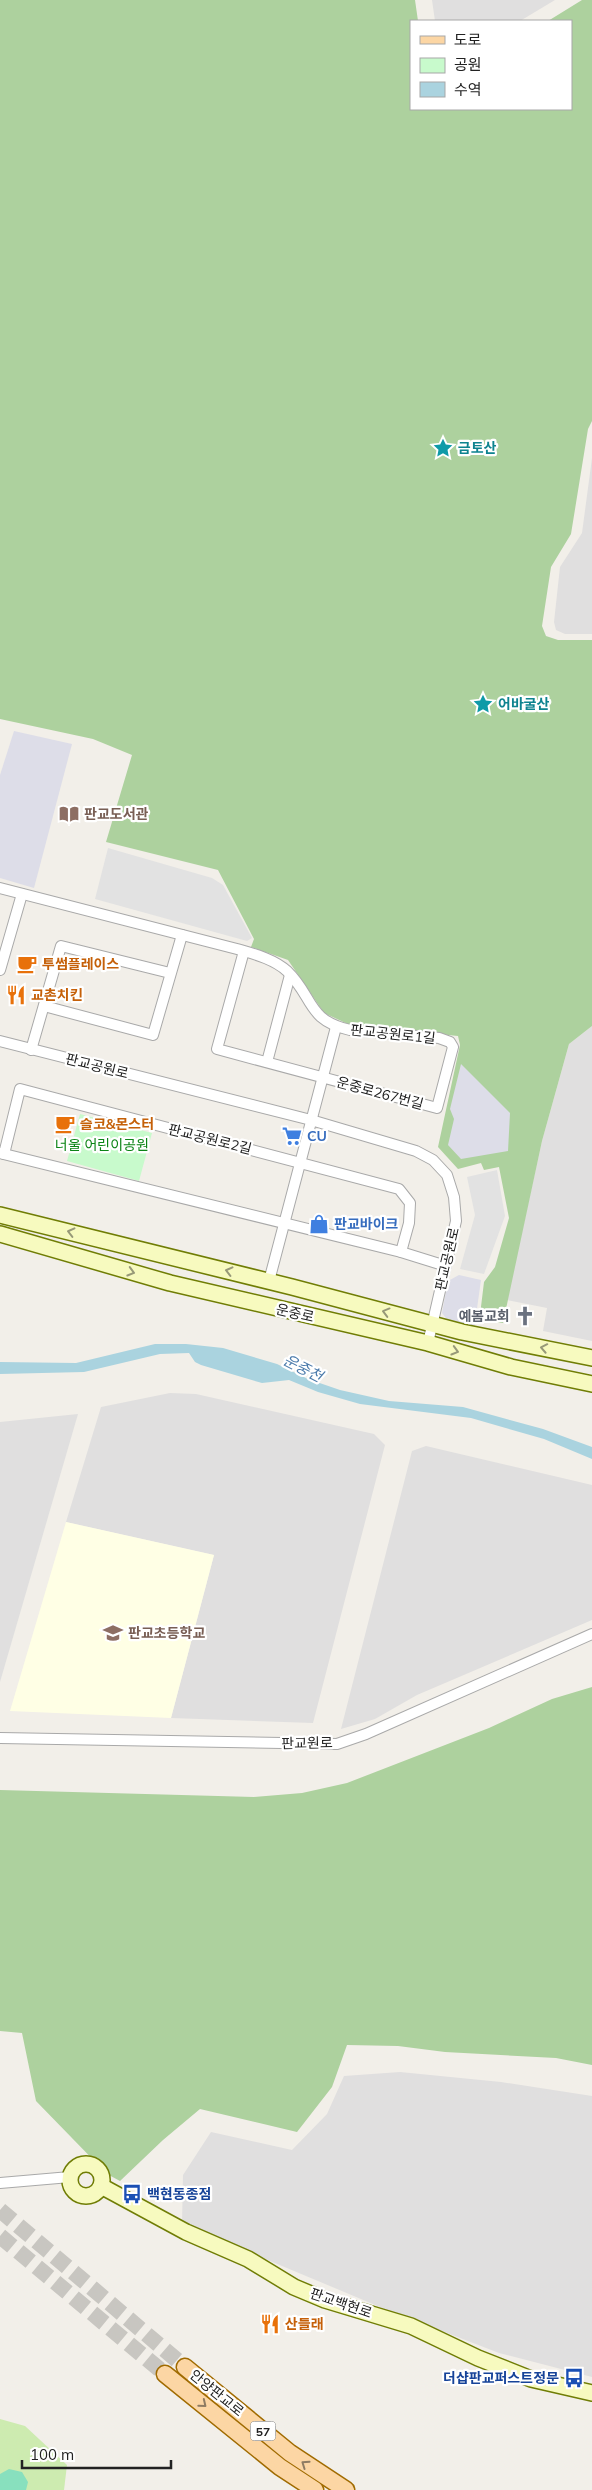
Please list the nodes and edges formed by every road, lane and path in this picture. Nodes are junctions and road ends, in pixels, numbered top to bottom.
1 (0, 888) edge
2 (22, 894) junction
3 (182, 934) junction
4 (244, 951) junction
5 (0, 970) edge
6 (170, 973) junction
7 (290, 976) junction
8 (44, 1006) junction
9 (336, 1027) junction
10 (0, 1041) edge
11 (31, 1050) junction
12 (268, 1062) junction
13 (322, 1078) junction
14 (438, 1108) joint
15 (310, 1120) junction
16 (2, 1154) edge
17 (300, 1162) junction
18 (0, 1215) edge
19 (284, 1224) junction
20 (0, 1234) edge
21 (401, 1252) junction
22 (446, 1266) junction
23 (269, 1281) junction
24 (432, 1324) junction
25 (428, 1343) junction
26 (592, 1358) edge
27 (592, 1384) edge
28 (592, 1634) edge
29 (0, 1738) edge
30 (70, 2178) junction
31 (0, 2183) edge
32 (101, 2186) junction
33 (184, 2367) tunnel mouth
34 (165, 2374) tunnel mouth
35 (592, 2393) edge
36 (315, 2490) edge
37 (346, 2490) edge

1 - 2 street, 판교공원로1길
2 - 3 street, 판교공원로1길
2 - 5 street
3 - 4 street, 판교공원로1길
3 - 6 street
4 - 7 street, 판교공원로1길
4 - 12 street
6 - 8 street
6 - 8 street
7 - 9 street, 판교공원로1길
7 - 12 street
8 - 11 street
9 - 13 street
9 - 14 street, 판교공원로1길
10 - 11 street, 판교공원로
11 - 15 street, 판교공원로
12 - 13 street
13 - 14 street, 운중로267번길
13 - 15 street
15 - 17 street
15 - 22 street, 판교공원로
16 - 17 street, 판교공원로2길
16 - 19 street, 판교공원로2길
17 - 19 street
17 - 21 street, 판교공원로2길
23 -> 18 main road, 운중로
19 - 21 street, 판교공원로2길
19 - 23 street
20 -> 25 main road, 운중로
21 - 22 street, 판교공원로2길
22 - 24 street, 판교공원로
24 -> 23 main road, 운중로
24 - 25 street, 판교공원로
26 -> 24 main road, 운중로
25 -> 27 main road, 운중로
28 - 29 street, 판교원로
30 - 31 street
30 - 32 main road
30 - 32 main road
32 - 35 main road, 판교백현로
37 -> 33 main road, 안양판교로 / 57
34 -> 36 main road, 안양판교로 / 57

